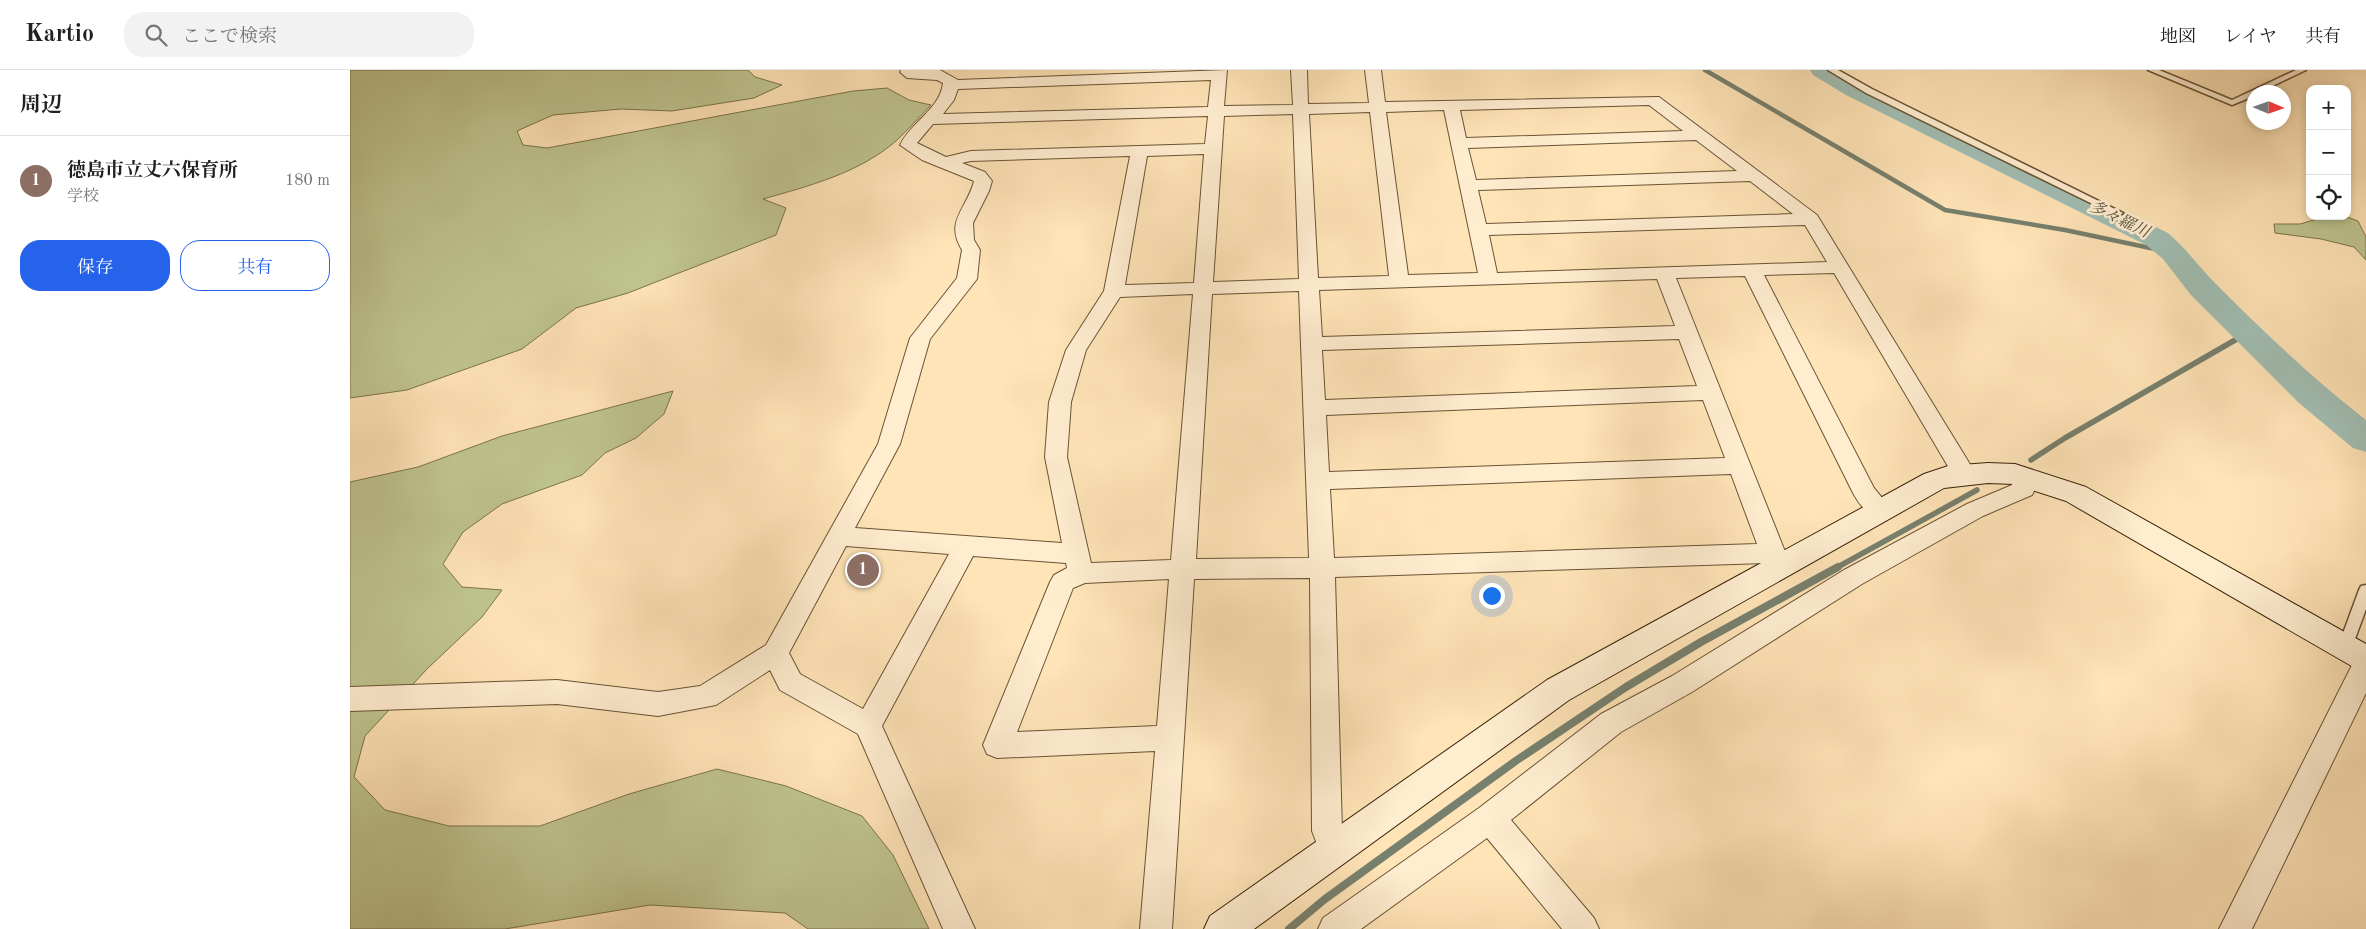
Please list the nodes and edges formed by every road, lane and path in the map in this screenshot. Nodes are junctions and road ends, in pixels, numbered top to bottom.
1 (909, 70) edge
2 (1299, 70) edge
3 (1373, 70) edge
4 (1832, 70) edge
5 (2152, 70) edge
6 (2302, 70) edge
7 (1218, 73) edge
8 (951, 85) junction
9 (2271, 85) edge
10 (2246, 97) edge
11 (1451, 106) junction
12 (1378, 107) junction
13 (1302, 109) junction
14 (1216, 112) junction
15 (929, 119) junction
16 (1700, 135) junction
17 (1460, 143) junction
18 (1213, 149) junction
19 (1138, 151) junction
20 (948, 162) junction
21 (1754, 176) junction
22 (1469, 185) junction
23 (2118, 213) dead end
24 (1811, 219) junction
25 (1478, 230) junction
26 (1840, 267) junction
27 (1752, 270) junction
28 (1664, 273) junction
29 (1489, 279) junction
30 (1399, 282) junction
31 (1309, 285) junction
32 (1203, 288) junction
33 (1114, 291) junction
34 (1687, 332) junction
35 (1312, 344) junction
36 (1711, 394) junction
37 (1315, 408) junction
38 (1740, 466) junction
39 (1964, 474) junction
40 (2023, 476) junction
41 (1318, 481) junction
42 (1880, 510) junction
43 (840, 536) junction
44 (966, 546) junction
45 (1777, 559) junction
46 (1079, 564) junction
47 (1182, 568) junction
48 (1322, 568) junction
49 (2366, 590) edge
50 (775, 653) junction
51 (2359, 657) edge
52 (350, 699) edge
53 (868, 726) junction
54 (1170, 738) junction
55 (1490, 818) junction
56 (1334, 850) junction
57 (959, 929) edge
58 (1156, 929) edge
59 (1223, 929) edge
60 (1334, 929) edge
61 (1583, 929) edge
62 (2235, 929) edge

1 - 8 street
2 - 13 street
3 - 12 street
4 - 23 lane
5 - 10 lane
6 - 9 lane
7 - 8 street
7 - 14 street
8 - 15 street
11 - 12 street
11 - 16 street
11 - 17 street
12 - 13 street
12 - 30 street
13 - 14 street
13 - 31 street
14 - 15 street
14 - 18 street
15 - 20 street
16 - 17 street
16 - 21 street
17 - 22 street
18 - 19 street
18 - 32 street
19 - 20 street
19 - 33 street
20 - 43 street
21 - 22 street
21 - 24 street
22 - 25 street
24 - 25 street
24 - 26 street
25 - 29 street
26 - 27 street
26 - 39 street
27 - 28 street
27 - 42 street
28 - 29 street
28 - 34 street
29 - 30 street
30 - 31 street
31 - 32 street
31 - 35 street
32 - 33 street
32 - 47 street
33 - 46 street
34 - 35 street
34 - 36 street
35 - 37 street
36 - 37 street
36 - 38 street
37 - 41 street
38 - 41 street
38 - 45 street
39 - 40 street
39 - 42 street
40 - 51 street
40 - 55 street
41 - 48 street
42 - 45 street
43 - 44 street
43 - 50 street
44 - 46 street
44 - 53 street
45 - 48 street
45 - 56 street
46 - 47 street
46 - 54 street
47 - 48 street
47 - 54 street
48 - 56 street
49 - 51 lane
50 - 52 street
50 - 53 street
51 - 62 street
53 - 57 street
54 - 58 street
55 - 60 street
55 - 61 street
56 - 59 street

